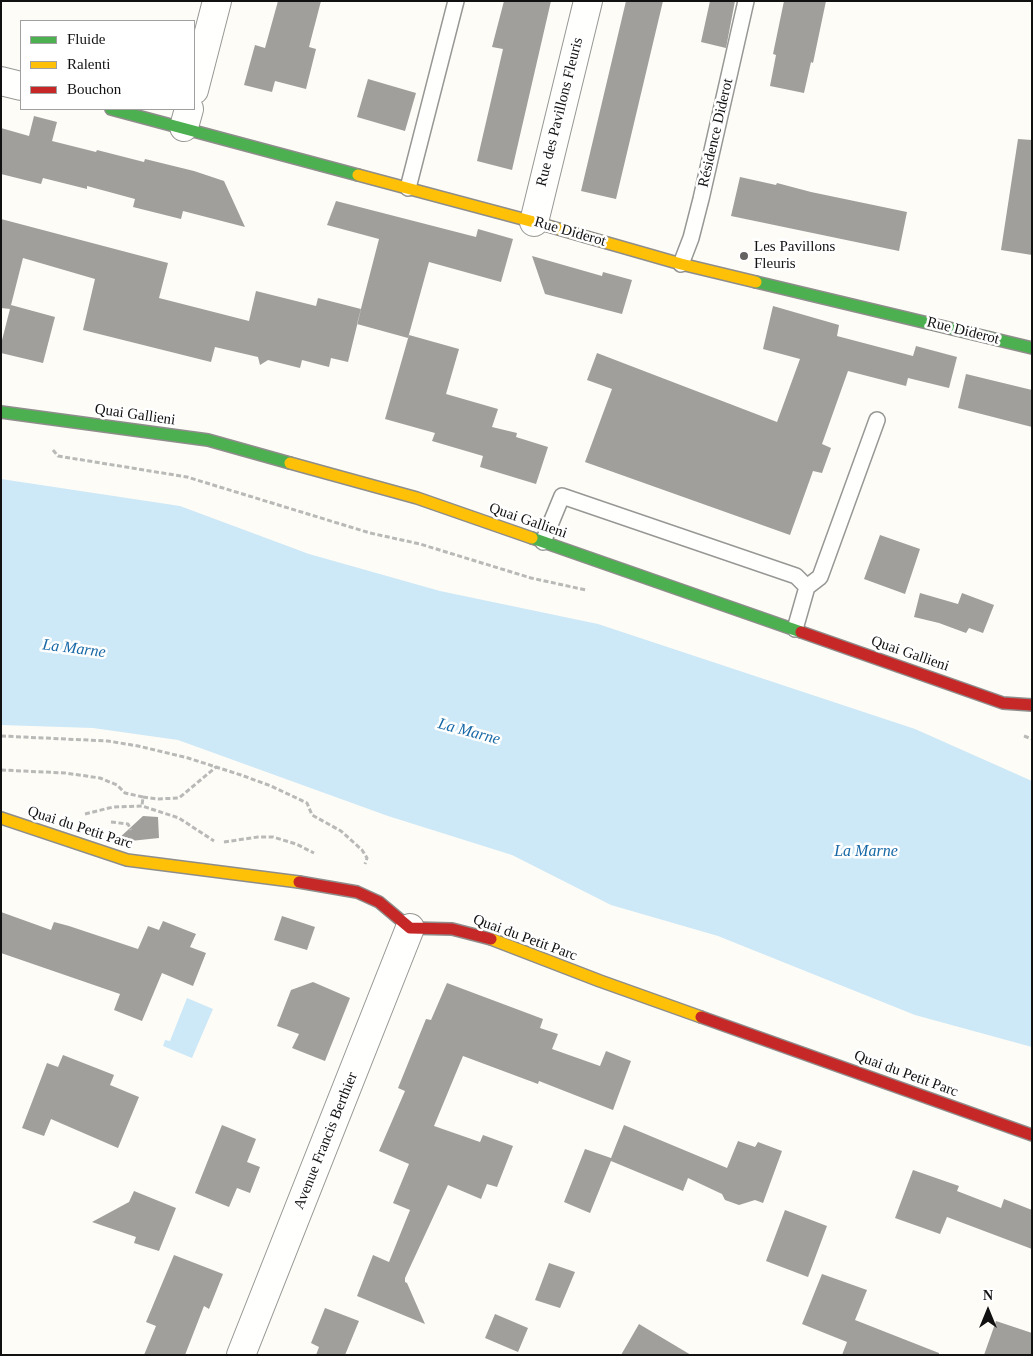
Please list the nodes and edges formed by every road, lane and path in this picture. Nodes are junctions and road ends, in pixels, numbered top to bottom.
1 (217, 1) edge
2 (456, 1) edge
3 (588, 1) edge
4 (746, 1) edge
5 (1, 81) edge
6 (20, 86) edge
7 (195, 86) edge
8 (118, 110) edge
9 (186, 118) edge
10 (408, 188) junction
11 (534, 222) junction
12 (682, 264) junction
13 (1032, 348) edge
14 (1, 412) edge
15 (877, 420) dead end
16 (51, 446) dead end
17 (544, 542) junction
18 (807, 587) junction
19 (588, 591) dead end
20 (795, 629) junction
21 (1032, 705) edge
22 (1, 736) edge
23 (216, 767) junction
24 (1, 770) edge
25 (143, 797) junction
26 (142, 806) dead end
27 (1, 818) edge
28 (223, 842) dead end
29 (322, 857) dead end
30 (364, 872) dead end
31 (410, 928) junction
32 (1032, 1135) edge
33 (241, 1355) edge

1 - 7 street
2 - 10 lane
3 - 11 street, Rue des Pavillons Fleuris
4 - 12 lane, Résidence Diderot
5 - 6 street
8 - 9 street, Rue Diderot
9 - 10 street, Rue Diderot
10 - 11 street, Rue Diderot
11 - 12 street, Rue Diderot
12 - 13 street, Rue Diderot
14 - 17 street, Quai Gallieni
15 - 18 lane
16 - 19 path
17 - 18 lane
17 - 20 street, Quai Gallieni
18 - 20 lane
20 - 21 street, Quai Gallieni
22 - 23 path
23 - 25 path
23 - 30 path
24 - 25 path
25 - 26 path
27 - 31 street, Quai du Petit Parc
28 - 29 path
31 - 32 street, Quai du Petit Parc
31 - 33 street, Avenue Francis Berthier

